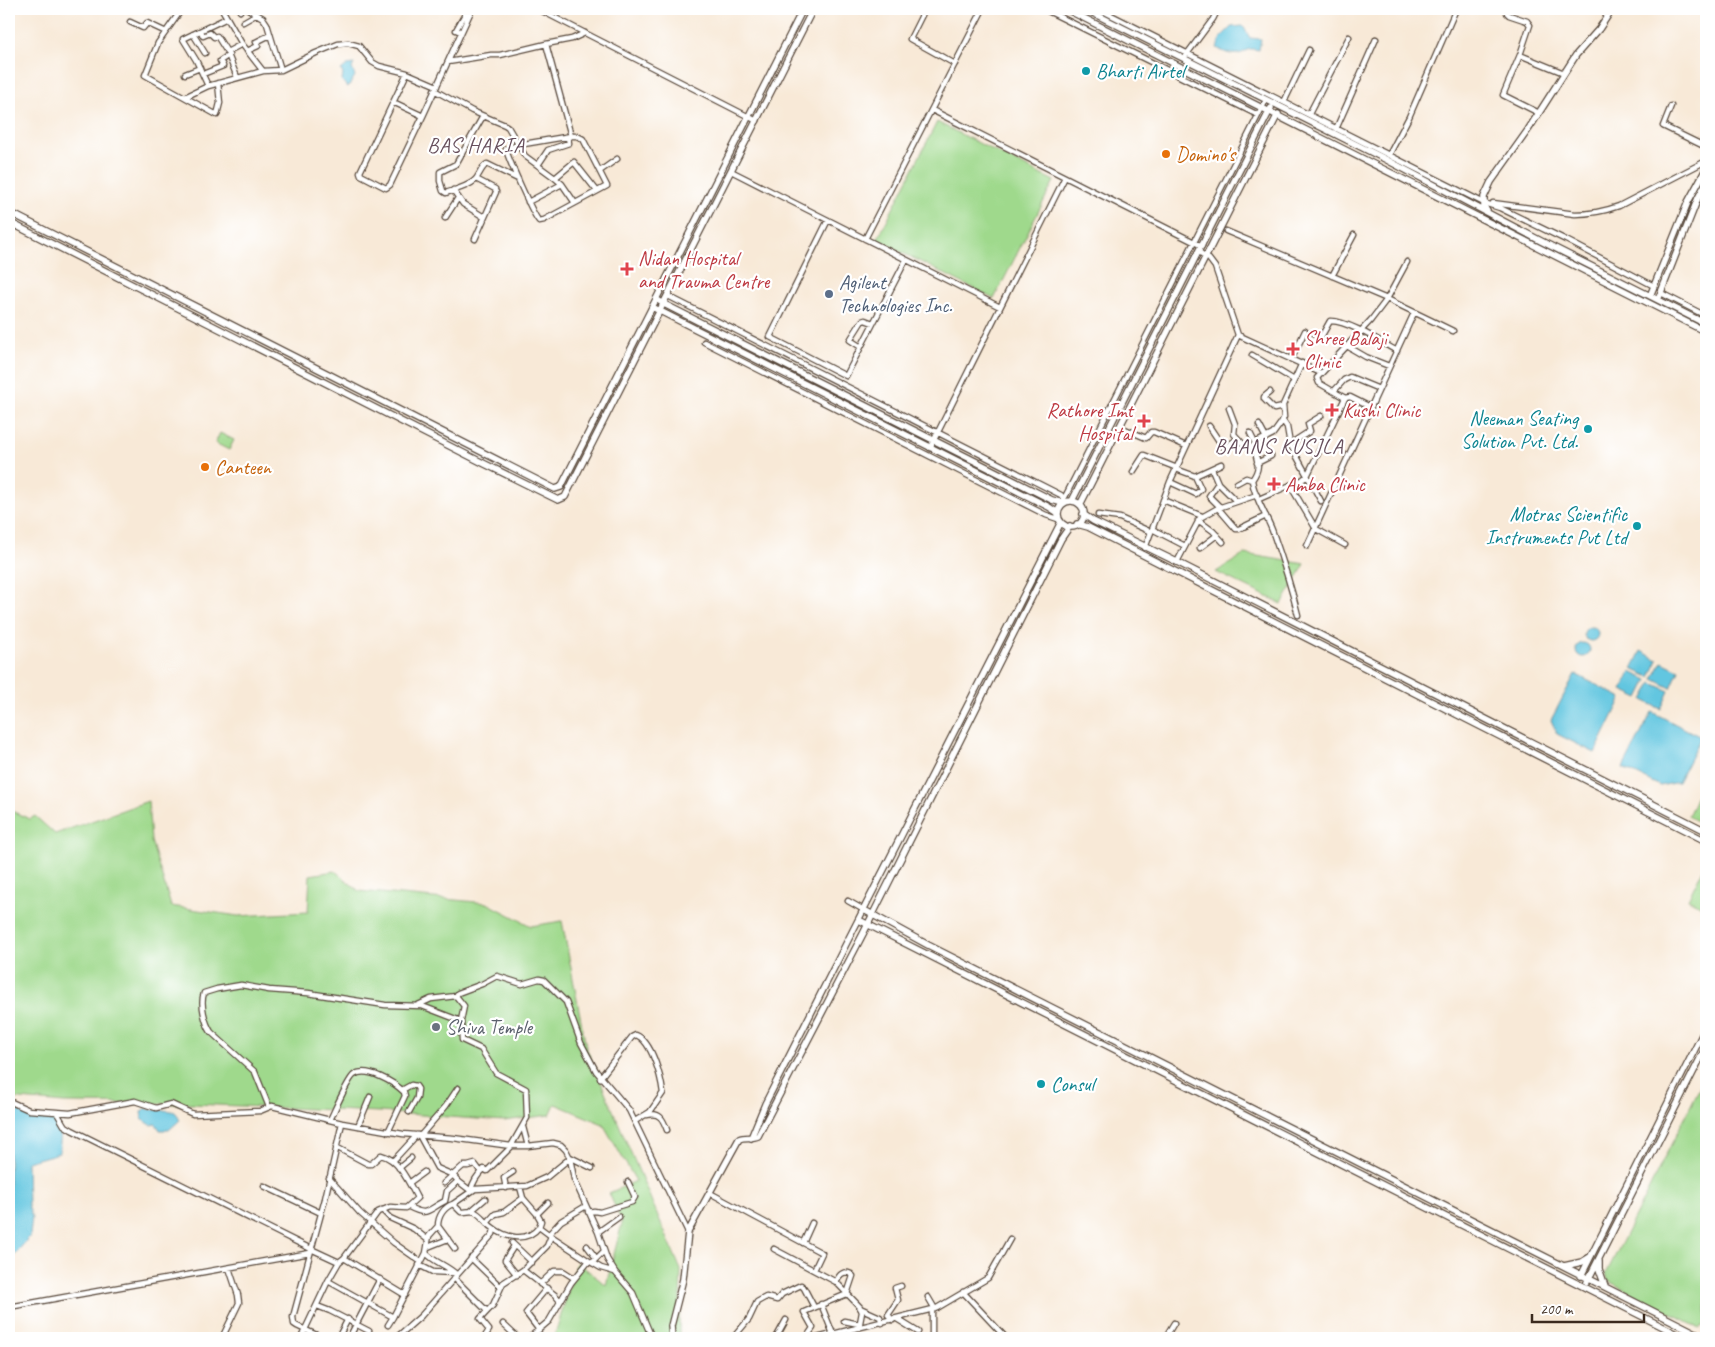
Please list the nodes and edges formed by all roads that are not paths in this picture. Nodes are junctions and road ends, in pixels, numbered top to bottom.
1 (182, 9) edge
2 (222, 9) edge
3 (248, 9) edge
4 (468, 9) edge
5 (472, 9) edge
6 (538, 9) edge
7 (803, 9) edge
8 (813, 9) edge
9 (917, 9) edge
10 (983, 9) edge
11 (1044, 9) edge
12 (1066, 9) edge
13 (1085, 9) edge
14 (1099, 9) edge
15 (1218, 9) edge
16 (1456, 9) edge
17 (1507, 9) edge
18 (1612, 9) edge
19 (924, 10) edge
20 (257, 14) junction
21 (227, 18) junction
22 (130, 22) dead end
23 (243, 22) dead end
24 (164, 31) junction
25 (200, 31) junction
26 (461, 32) junction
27 (585, 33) junction
28 (193, 34) junction
29 (270, 35) junction
30 (1348, 37) dead end
31 (1376, 39) dead end
32 (242, 44) junction
33 (546, 44) junction
34 (1309, 50) dead end
35 (247, 51) junction
36 (1188, 52) junction
37 (205, 53) dead end
38 (228, 54) junction
39 (1520, 55) junction
40 (1184, 58) junction
41 (448, 62) junction
42 (955, 64) junction
43 (200, 68) junction
44 (281, 70) junction
45 (263, 71) junction
46 (407, 73) junction
47 (1564, 73) junction
48 (185, 74) dead end
49 (203, 74) junction
50 (237, 77) junction
51 (218, 83) junction
52 (208, 86) junction
53 (435, 88) junction
54 (185, 97) junction
55 (1266, 100) junction
56 (1284, 101) junction
57 (393, 102) junction
58 (1273, 104) junction
59 (1671, 106) dead end
60 (1262, 107) junction
61 (1282, 108) junction
62 (932, 110) junction
63 (1269, 111) junction
64 (1539, 113) junction
65 (1309, 114) junction
66 (1258, 115) junction
67 (423, 116) junction
68 (482, 116) junction
69 (748, 116) junction
70 (1278, 116) junction
71 (757, 121) junction
72 (1335, 131) junction
73 (569, 137) junction
74 (518, 145) junction
75 (1706, 147) edge
76 (1388, 158) junction
77 (617, 159) dead end
78 (1706, 161) edge
79 (538, 165) junction
80 (1706, 169) edge
81 (600, 171) junction
82 (731, 171) junction
83 (1065, 177) junction
84 (476, 178) junction
85 (555, 178) junction
86 (519, 180) junction
87 (1706, 183) edge
88 (562, 184) junction
89 (453, 190) junction
90 (597, 192) junction
91 (458, 198) junction
92 (528, 202) junction
93 (575, 203) junction
94 (1484, 203) junction
95 (9, 212) edge
96 (1490, 215) junction
97 (444, 218) dead end
98 (484, 218) junction
99 (828, 220) junction
100 (9, 222) edge
101 (1497, 227) junction
102 (1512, 230) junction
103 (1226, 231) dead end
104 (1354, 235) dead end
105 (475, 239) dead end
106 (865, 239) junction
107 (1194, 241) junction
108 (1202, 246) junction
109 (1199, 252) junction
110 (1206, 256) junction
111 (906, 260) junction
112 (1408, 262) dead end
113 (1332, 276) junction
114 (1654, 286) junction
115 (1661, 293) junction
116 (668, 296) junction
117 (1650, 296) junction
118 (656, 298) junction
119 (1387, 299) junction
120 (1658, 300) junction
121 (664, 304) junction
122 (652, 307) junction
123 (1000, 307) junction
124 (660, 312) junction
125 (1414, 313) junction
126 (1706, 316) edge
127 (873, 323) junction
128 (1706, 324) edge
129 (1305, 331) dead end
130 (1361, 331) junction
131 (1452, 331) dead end
132 (1706, 332) edge
133 (1314, 333) dead end
134 (1238, 335) junction
135 (1347, 346) junction
136 (861, 347) junction
137 (1396, 350) junction
138 (1252, 355) dead end
139 (742, 357) junction
140 (1292, 358) junction
141 (1302, 363) junction
142 (1389, 366) junction
143 (1321, 373) junction
144 (1294, 380) junction
145 (1379, 389) junction
146 (1334, 391) junction
147 (1270, 392) dead end
148 (1345, 398) junction
149 (1283, 407) junction
150 (1370, 407) junction
151 (1229, 408) dead end
152 (1321, 416) dead end
153 (1283, 420) junction
154 (1209, 426) dead end
155 (1259, 426) dead end
156 (1125, 429) dead end
157 (937, 433) junction
158 (1250, 433) dead end
159 (1266, 438) junction
160 (1238, 439) junction
161 (934, 441) junction
162 (1290, 444) junction
163 (1186, 446) junction
164 (1254, 446) junction
165 (930, 448) junction
166 (1271, 456) dead end
167 (1257, 463) junction
168 (1221, 464) dead end
169 (1176, 468) junction
170 (1212, 469) junction
171 (1133, 472) dead end
172 (1195, 476) junction
173 (1307, 476) junction
174 (1252, 480) junction
175 (1170, 482) junction
176 (1218, 483) junction
177 (1237, 484) dead end
178 (1290, 485) junction
179 (558, 489) junction
180 (1258, 497) junction
181 (558, 500) junction
182 (1162, 500) junction
183 (1067, 501) junction
184 (1236, 501) junction
185 (1321, 501) dead end
186 (1080, 505) junction
187 (1219, 507) junction
188 (1083, 514) junction
189 (1098, 515) dead end
190 (1266, 516) junction
191 (1059, 518) junction
192 (1200, 518) junction
193 (1077, 524) junction
194 (1070, 526) junction
195 (1316, 529) junction
196 (1151, 530) junction
197 (1217, 535) junction
198 (1223, 542) dead end
199 (1345, 545) dead end
200 (1185, 546) junction
201 (1307, 546) dead end
202 (1145, 548) junction
203 (1200, 548) dead end
204 (1177, 562) junction
205 (1197, 572) junction
206 (1193, 581) junction
207 (1298, 615) dead end
208 (1706, 831) edge
209 (1706, 841) edge
210 (848, 901) dead end
211 (864, 910) junction
212 (873, 915) junction
213 (858, 920) junction
214 (868, 924) junction
215 (928, 945) junction
216 (924, 953) junction
217 (456, 996) junction
218 (418, 1005) junction
219 (461, 1021) junction
220 (1706, 1027) edge
221 (1706, 1047) edge
222 (600, 1078) junction
223 (458, 1088) dead end
224 (402, 1090) junction
225 (370, 1097) dead end
226 (9, 1101) edge
227 (269, 1107) junction
228 (409, 1112) dead end
229 (57, 1113) junction
230 (643, 1116) junction
231 (330, 1120) junction
232 (635, 1121) junction
233 (342, 1123) junction
234 (358, 1126) junction
235 (523, 1127) junction
236 (667, 1130) dead end
237 (388, 1132) junction
238 (419, 1135) junction
239 (751, 1138) junction
240 (512, 1146) junction
241 (528, 1146) junction
242 (336, 1147) junction
243 (411, 1158) dead end
244 (570, 1158) junction
245 (392, 1161) junction
246 (399, 1168) junction
247 (592, 1168) dead end
248 (424, 1172) dead end
249 (481, 1172) junction
250 (513, 1172) dead end
251 (453, 1175) junction
252 (329, 1178) junction
253 (458, 1180) junction
254 (628, 1182) dead end
255 (409, 1183) junction
256 (444, 1183) dead end
257 (264, 1186) dead end
258 (506, 1188) junction
259 (520, 1188) junction
260 (471, 1191) junction
261 (710, 1193) junction
262 (523, 1198) junction
263 (485, 1199) dead end
264 (445, 1201) junction
265 (548, 1203) dead end
266 (439, 1204) junction
267 (451, 1204) junction
268 (586, 1206) junction
269 (408, 1207) junction
270 (444, 1209) junction
271 (382, 1210) junction
272 (471, 1211) junction
273 (588, 1212) junction
274 (321, 1214) junction
275 (537, 1214) junction
276 (619, 1216) dead end
277 (370, 1222) junction
278 (487, 1223) junction
279 (812, 1223) dead end
280 (1482, 1225) junction
281 (438, 1226) junction
282 (539, 1227) junction
283 (494, 1229) junction
284 (598, 1232) junction
285 (688, 1232) junction
286 (1478, 1232) junction
287 (551, 1234) junction
288 (448, 1238) junction
289 (1010, 1239) dead end
290 (428, 1240) junction
291 (804, 1243) junction
292 (587, 1246) dead end
293 (428, 1247) junction
294 (456, 1249) dead end
295 (774, 1249) dead end
296 (310, 1251) junction
297 (604, 1251) junction
298 (426, 1253) junction
299 (1591, 1255) junction
300 (344, 1258) junction
301 (472, 1258) junction
302 (596, 1258) junction
303 (1599, 1259) junction
304 (339, 1262) junction
305 (532, 1262) junction
306 (591, 1262) junction
307 (420, 1263) junction
308 (1564, 1266) junction
309 (229, 1268) junction
310 (523, 1270) junction
311 (814, 1270) junction
312 (615, 1272) junction
313 (455, 1275) junction
314 (517, 1275) junction
315 (1581, 1275) junction
316 (574, 1278) junction
317 (380, 1279) junction
318 (1589, 1279) junction
319 (328, 1281) junction
320 (836, 1282) junction
321 (1577, 1283) junction
322 (540, 1284) junction
323 (901, 1286) dead end
324 (500, 1287) junction
325 (1585, 1287) junction
326 (1605, 1287) junction
327 (547, 1288) junction
328 (963, 1292) junction
329 (847, 1294) junction
330 (405, 1295) junction
331 (928, 1297) dead end
332 (560, 1301) junction
333 (367, 1303) junction
334 (821, 1304) junction
335 (317, 1306) junction
336 (9, 1307) edge
337 (814, 1307) junction
338 (860, 1308) junction
339 (934, 1309) junction
340 (487, 1311) junction
341 (393, 1317) junction
342 (348, 1319) junction
343 (786, 1320) dead end
344 (895, 1320) junction
345 (844, 1321) dead end
346 (1174, 1322) dead end
347 (356, 1323) junction
348 (882, 1323) junction
349 (503, 1324) dead end
350 (388, 1325) dead end
351 (859, 1326) junction
352 (305, 1330) junction
353 (369, 1330) dead end
354 (539, 1330) junction
355 (918, 1332) dead end
356 (833, 1334) junction
357 (932, 1336) dead end
358 (533, 1337) edge
359 (222, 1338) edge
360 (301, 1338) edge
361 (323, 1338) edge
362 (338, 1338) edge
363 (349, 1338) edge
364 (396, 1338) edge
365 (484, 1338) edge
366 (518, 1338) edge
367 (652, 1338) edge
368 (672, 1338) edge
369 (733, 1338) edge
370 (776, 1338) edge
371 (806, 1338) edge
372 (817, 1338) edge
373 (1006, 1338) edge
374 (1165, 1338) edge
375 (1685, 1338) edge
376 (1706, 1338) edge

1 - 24 street
2 - 21 street
3 - 20 street
4 - 26 street
5 - 26 street
6 - 27 street
7 - 69 street
8 - 71 street
9 - 19 street
10 - 42 street
11 - 66 street
12 - 60 street
13 - 40 street
14 - 36 street
15 - 36 street
16 - 76 street
17 - 39 street
18 - 47 street
19 - 42 street
20 - 23 street
20 - 29 street
21 - 25 street
21 - 32 street
22 - 24 street
24 - 54 street
25 - 28 street
25 - 38 street
26 - 41 street
27 - 33 street
27 - 69 street
28 - 37 street
28 - 43 street
29 - 35 street
29 - 44 street
30 - 65 street
31 - 72 street
32 - 35 street
32 - 38 street
33 - 41 street
33 - 73 street
34 - 56 street
35 - 45 street
36 - 40 street
36 - 56 street
38 - 49 street
38 - 50 street
39 - 47 street
39 - 64 street
40 - 55 street
41 - 53 street
42 - 62 street
43 - 48 street
43 - 49 street
44 - 45 street
44 - 46 street
45 - 50 street
46 - 53 street
46 - 57 street
47 - 64 street
49 - 52 street
50 - 51 street
51 - 52 street
51 - 54 street
52 - 54 street
53 - 67 street
53 - 68 street
55 - 58 street
55 - 60 street
56 - 61 street
56 - 65 street
57 - 67 street
57 - 67 street
58 - 61 street
58 - 63 street
59 - 75 street
60 - 63 street
60 - 66 street
61 - 70 street
61 - 72 street
62 - 83 street
62 - 106 street
63 - 70 street
63 - 108 street
64 - 94 street
65 - 72 street
66 - 107 street
68 - 74 street
68 - 89 street
69 - 71 street
69 - 118 street
70 - 101 street
70 - 110 street
71 - 82 street
72 - 76 street
73 - 74 street
73 - 79 street
73 - 81 street
74 - 79 street
74 - 86 street
76 - 94 street
76 - 96 street
77 - 81 street
78 - 94 street
79 - 85 street
80 - 114 street
81 - 90 street
82 - 99 street
82 - 116 street
83 - 107 street
83 - 123 street
84 - 86 street
84 - 89 street
84 - 98 street
85 - 88 street
85 - 90 street
86 - 92 street
87 - 115 street
88 - 92 street
88 - 93 street
89 - 91 street
90 - 93 street
91 - 97 street
91 - 98 street
92 - 93 street
94 - 96 street
94 - 114 street
95 - 179 street
96 - 101 street
96 - 102 street
98 - 105 street
99 - 106 street
99 - 136 street
100 - 181 street
101 - 102 street
102 - 117 street
102 - 132 street
103 - 113 street
104 - 113 street
106 - 111 street
107 - 108 street
107 - 183 street
108 - 109 street
109 - 110 street
109 - 183 street
110 - 134 street
110 - 186 street
111 - 123 street
111 - 127 street
112 - 119 street
113 - 119 street
114 - 117 street
115 - 120 street
115 - 126 street
116 - 121 street
116 - 157 street
117 - 120 street
118 - 121 street
118 - 122 street
119 - 125 street
119 - 130 street
120 - 128 street
121 - 124 street
121 - 161 street
122 - 124 street
122 - 179 street
123 - 157 street
124 - 139 street
124 - 181 street
125 - 131 street
125 - 137 street
127 - 136 street
127 - 136 street
129 - 140 street
130 - 133 street
130 - 135 street
130 - 137 street
134 - 140 street
134 - 163 street
135 - 142 street
135 - 143 street
137 - 142 street
138 - 144 street
139 - 165 street
139 - 191 street
140 - 141 street
141 - 143 street
141 - 144 street
142 - 145 street
143 - 146 street
144 - 149 street
145 - 146 street
145 - 150 street
146 - 148 street
147 - 149 street
148 - 150 street
148 - 173 street
149 - 153 street
150 - 195 street
151 - 160 street
152 - 162 street
153 - 159 street
153 - 162 street
154 - 160 street
155 - 159 street
156 - 163 street
157 - 161 street
157 - 183 street
158 - 164 street
159 - 164 street
160 - 164 street
161 - 165 street
161 - 183 street
162 - 173 street
163 - 169 street
164 - 167 street
165 - 191 street
166 - 167 street
167 - 174 street
168 - 170 street
169 - 171 street
169 - 172 street
169 - 175 street
170 - 172 street
170 - 176 street
172 - 175 street
173 - 178 street
173 - 185 street
174 - 177 street
174 - 180 street
175 - 182 street
176 - 184 street
176 - 187 street
178 - 180 street
178 - 195 street
179 - 181 street
180 - 184 street
180 - 190 street
182 - 192 street
182 - 196 street
183 - 186 street
183 - 191 street
184 - 187 street
186 - 188 street
187 - 190 street
187 - 192 street
188 - 193 street
188 - 202 street
189 - 196 street
190 - 207 street
191 - 194 street
191 - 211 street
192 - 197 street
192 - 200 street
193 - 194 street
193 - 206 street
194 - 212 street
195 - 199 street
195 - 201 street
196 - 200 street
196 - 202 street
197 - 198 street
197 - 203 street
200 - 204 street
202 - 204 street
204 - 205 street
205 - 206 street
205 - 208 street
206 - 209 street
210 - 211 street
211 - 212 street
211 - 213 street
212 - 214 street
212 - 215 street
213 - 214 street
213 - 239 street
214 - 216 street
214 - 239 street
215 - 216 street
215 - 280 street
216 - 286 street
217 - 218 street
217 - 219 street
217 - 222 street
218 - 219 street
218 - 227 street
219 - 235 street
220 - 299 street
221 - 303 street
222 - 230 street
222 - 232 street
223 - 238 street
224 - 228 street
224 - 231 street
224 - 237 street
225 - 234 street
226 - 229 street
227 - 229 street
227 - 231 street
229 - 296 street
230 - 232 street
230 - 236 street
231 - 233 street
232 - 285 street
233 - 234 street
233 - 242 street
234 - 237 street
235 - 240 street
235 - 241 street
237 - 238 street
238 - 240 street
238 - 245 street
238 - 251 street
239 - 261 street
240 - 241 street
240 - 249 street
241 - 244 street
242 - 245 street
242 - 252 street
243 - 246 street
244 - 247 street
244 - 259 street
244 - 268 street
245 - 246 street
246 - 255 street
248 - 255 street
249 - 251 street
249 - 260 street
250 - 258 street
251 - 253 street
251 - 256 street
252 - 274 street
252 - 277 street
253 - 260 street
253 - 264 street
254 - 273 street
255 - 269 street
257 - 274 street
258 - 259 street
258 - 260 street
259 - 262 street
260 - 267 street
261 - 285 street
261 - 291 street
262 - 275 street
262 - 278 street
263 - 272 street
264 - 266 street
264 - 267 street
265 - 275 street
266 - 269 street
266 - 270 street
267 - 270 street
267 - 272 street
268 - 273 street
268 - 287 street
269 - 271 street
270 - 281 street
271 - 277 street
271 - 290 street
272 - 278 street
273 - 284 street
274 - 296 street
275 - 282 street
276 - 284 street
277 - 300 street
277 - 307 street
278 - 283 street
279 - 291 street
280 - 286 street
280 - 308 street
281 - 288 street
281 - 290 street
282 - 283 street
282 - 287 street
283 - 301 street
284 - 297 street
285 - 368 street
286 - 321 street
287 - 305 street
287 - 306 street
288 - 293 street
288 - 294 street
289 - 328 street
290 - 293 street
291 - 311 street
292 - 302 street
293 - 298 street
295 - 311 street
296 - 304 street
296 - 309 street
296 - 352 street
297 - 302 street
297 - 312 street
298 - 307 street
298 - 313 street
299 - 308 street
299 - 315 street
300 - 304 street
300 - 317 street
301 - 313 street
301 - 324 street
302 - 306 street
303 - 318 street
303 - 326 street
304 - 319 street
305 - 310 street
305 - 314 street
306 - 312 street
306 - 316 street
307 - 313 street
307 - 330 street
308 - 315 street
309 - 336 street
309 - 359 street
310 - 314 street
310 - 322 street
311 - 320 street
312 - 367 street
313 - 340 street
313 - 364 street
314 - 324 street
315 - 318 street
315 - 321 street
316 - 322 street
316 - 332 street
317 - 330 street
317 - 333 street
318 - 325 street
318 - 326 street
319 - 333 street
319 - 335 street
320 - 329 street
320 - 329 street
321 - 325 street
322 - 327 street
323 - 344 street
324 - 340 street
325 - 375 street
326 - 376 street
327 - 332 street
327 - 354 street
328 - 339 street
328 - 373 street
329 - 334 street
329 - 338 street
330 - 341 street
331 - 339 street
332 - 354 street
333 - 341 street
333 - 347 street
334 - 337 street
334 - 356 street
335 - 342 street
335 - 352 street
337 - 369 street
337 - 371 street
338 - 348 street
338 - 351 street
339 - 344 street
339 - 357 street
340 - 365 street
341 - 350 street
342 - 347 street
342 - 362 street
343 - 370 street
344 - 348 street
344 - 355 street
345 - 351 street
346 - 374 street
347 - 353 street
347 - 363 street
348 - 351 street
349 - 366 street
351 - 356 street
352 - 360 street
352 - 361 street
354 - 358 street
356 - 372 street

